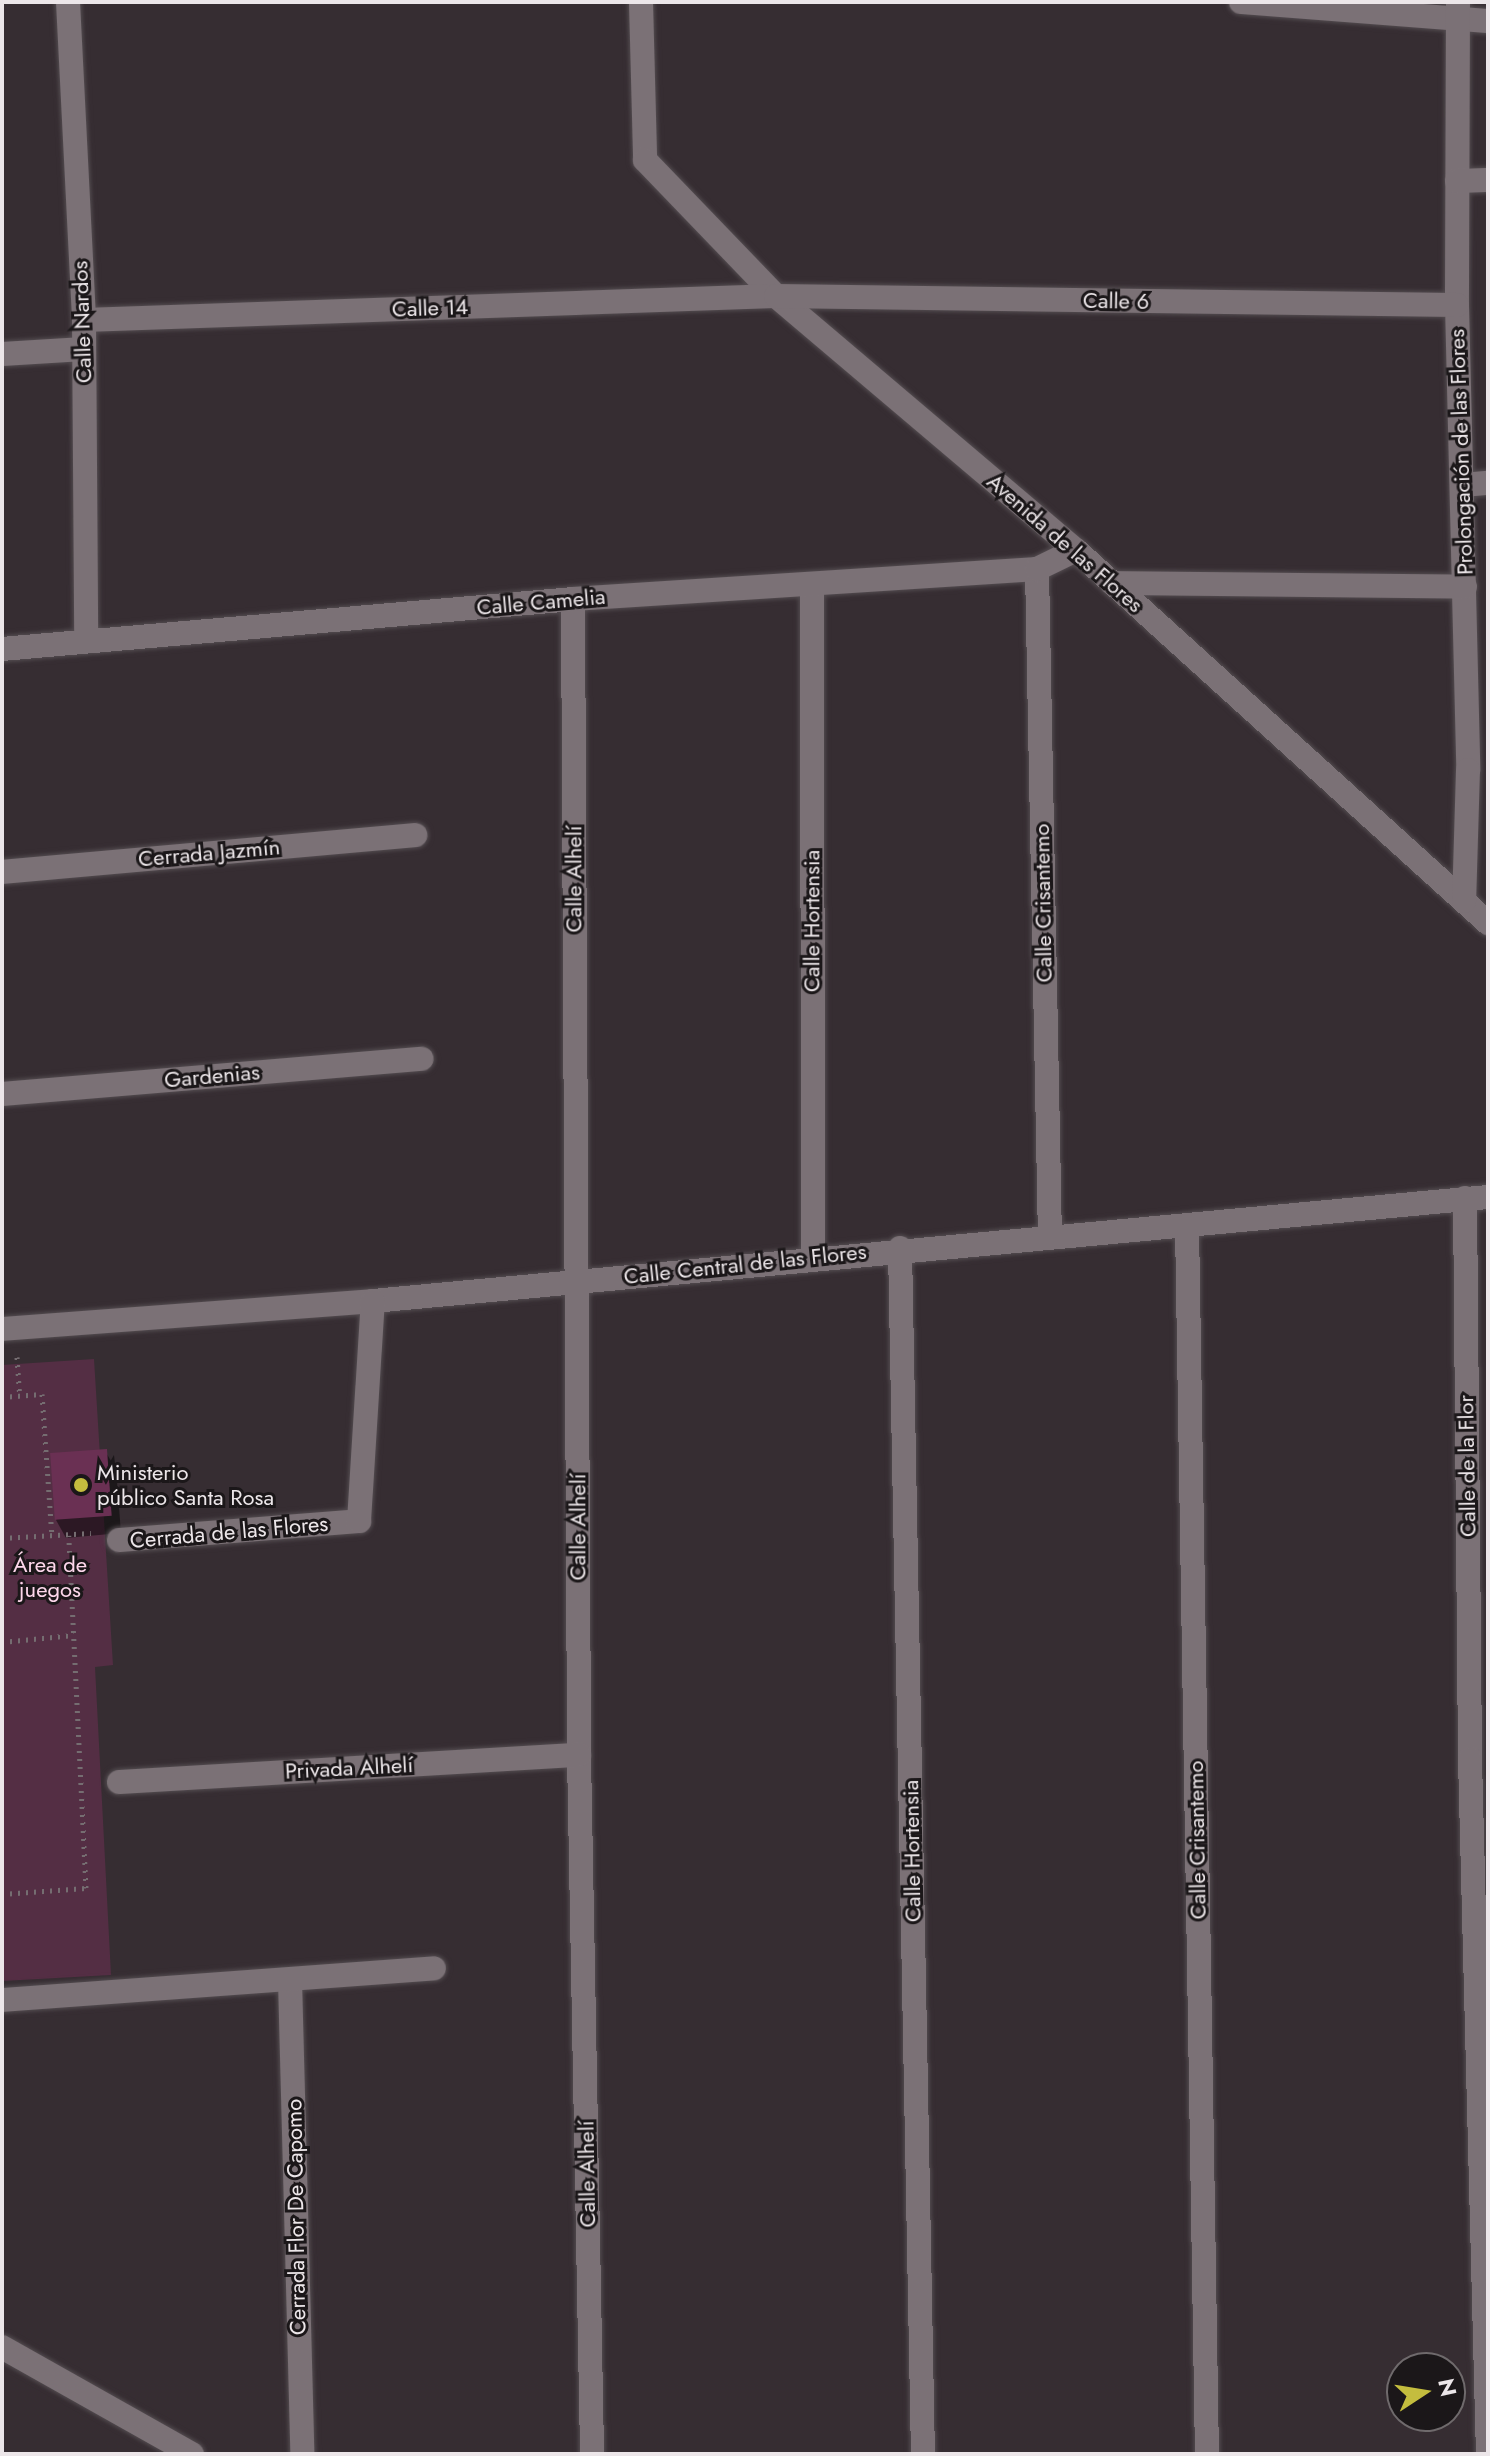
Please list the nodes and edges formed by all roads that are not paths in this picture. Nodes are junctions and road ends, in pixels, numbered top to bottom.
1 (68, 2) edge
2 (641, 2) edge
3 (1241, 2) edge
4 (1458, 11) edge
5 (1488, 21) edge
6 (1488, 180) edge
7 (1457, 181) junction
8 (776, 296) junction
9 (1457, 305) junction
10 (84, 320) junction
11 (84, 349) junction
12 (2, 354) edge
13 (1488, 483) edge
14 (1463, 485) junction
15 (1076, 550) junction
16 (1037, 569) junction
17 (1112, 583) junction
18 (812, 585) junction
19 (1465, 587) junction
20 (573, 599) junction
21 (86, 641) junction
22 (2, 649) edge
23 (1478, 770) edge
24 (415, 835) dead end
25 (2, 872) edge
26 (1464, 901) junction
27 (1488, 923) edge
28 (422, 1059) dead end
29 (2, 1094) edge
30 (1476, 1197) edge
31 (1187, 1225) junction
32 (1050, 1237) junction
33 (900, 1248) junction
34 (813, 1258) junction
35 (576, 1281) junction
36 (373, 1301) junction
37 (2, 1329) edge
38 (119, 1540) road end
39 (579, 1755) junction
40 (1479, 1764) edge
41 (119, 1782) dead end
42 (434, 1968) dead end
43 (290, 1980) junction
44 (2, 2000) edge
45 (2, 2347) edge
46 (192, 2454) edge
47 (302, 2454) edge
48 (592, 2454) edge
49 (923, 2454) edge
50 (1207, 2454) edge
51 (1488, 2454) edge

1 - 10 street, Calle Nardos
2 - 8 street, Avenida de las Flores
3 - 4 street
4 - 5 street
4 - 7 street, Prolongación de las Flores
6 - 7 street
7 - 9 street, Prolongación de las Flores
8 - 9 street, Calle 6
8 - 10 street, Calle 14
8 - 15 street, Avenida de las Flores
9 - 14 street, Prolongación de las Flores
10 - 11 street, Calle Nardos
11 - 12 street
11 - 21 street, Calle Nardos
13 - 14 street
14 - 19 street, Prolongación de las Flores
15 - 16 street, Calle Camelia
15 - 17 street, Avenida de las Flores
16 - 18 street, Calle Camelia
16 - 32 street, Calle Crisantemo
17 - 19 street
17 - 26 street, Avenida de las Flores
18 - 20 street, Calle Camelia
18 - 34 street, Calle Hortensia
19 - 23 street, Prolongación de las Flores
20 - 21 street, Calle Camelia
20 - 35 street, Calle Alhelí
21 - 22 street, Calle Camelia
23 - 26 street, Prolongación de las Flores
24 - 25 street, Cerrada Jazmín
26 - 27 street, Avenida de las Flores
28 - 29 street, Gardenias
30 - 31 street, Calle Central de las Flores
30 - 40 street, Calle de la Flor
31 - 32 street, Calle Central de las Flores
31 - 50 street, Calle Crisantemo
32 - 33 street, Calle Central de las Flores
33 - 34 street, Calle Central de las Flores
33 - 49 street, Calle Hortensia
34 - 35 street, Calle Central de las Flores
35 - 36 street, Calle Central de las Flores
35 - 39 street, Calle Alhelí
36 - 37 street, Calle Central de las Flores
36 - 38 street, Cerrada de las Flores
39 - 41 street, Privada Alhelí
39 - 48 street, Calle Alhelí
40 - 51 street, Calle de la Flor
42 - 43 street
43 - 44 street
43 - 47 street, Cerrada Flor De Capomo
45 - 46 street

